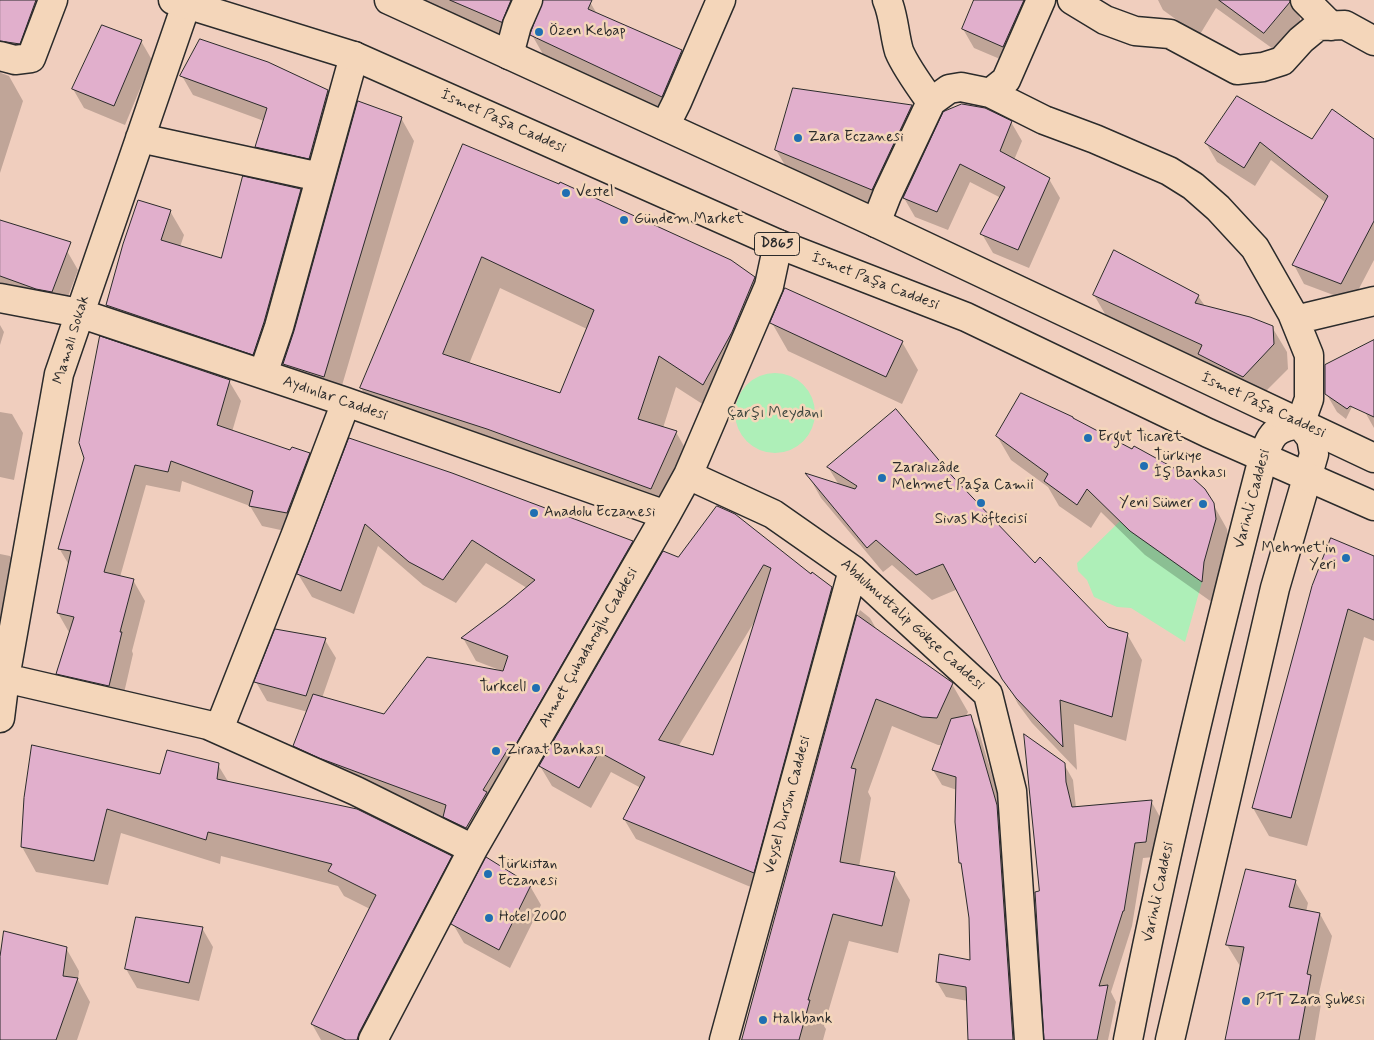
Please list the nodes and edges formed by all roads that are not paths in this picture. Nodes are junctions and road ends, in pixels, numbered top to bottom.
1 (53, 0) edge
2 (389, 0) edge
3 (528, 0) edge
4 (721, 0) edge
5 (887, 0) edge
6 (1041, 0) edge
7 (1072, 0) edge
8 (1305, 0) edge
9 (179, 2) edge
10 (1331, 26) junction
11 (1374, 42) edge
12 (509, 55) junction
13 (0, 56) edge
14 (354, 56) junction
15 (990, 93) junction
16 (931, 102) junction
17 (665, 126) junction
18 (140, 138) junction
19 (320, 177) junction
20 (876, 223) junction
21 (778, 244) junction
22 (0, 298) edge
23 (1374, 301) edge
24 (79, 313) junction
25 (1295, 320) junction
26 (264, 374) junction
27 (346, 402) junction
28 (1300, 424) junction
29 (1263, 458) junction
30 (1374, 458) edge
31 (688, 475) junction
32 (1308, 478) junction
33 (1374, 506) edge
34 (666, 515) junction
35 (853, 570) junction
36 (5, 678) junction
37 (0, 718) edge
38 (219, 729) junction
39 (473, 849) junction
40 (373, 1040) edge
41 (724, 1040) edge
42 (1029, 1040) edge
43 (1128, 1040) edge
44 (1170, 1040) edge

1 - 13 main road
2 - 12 main road, İsmet Paşa Caddesi
3 - 12 main road
4 - 17 main road
5 - 16 main road
6 - 15 main road
7 - 10 main road
8 - 10 main road
9 - 14 main road, İsmet Paşa Caddesi / D865
9 - 18 main road, Mamalı Sokak
10 - 11 main road
12 - 17 main road, İsmet Paşa Caddesi
14 - 19 main road
14 - 21 main road, İsmet Paşa Caddesi / D865
15 - 16 main road
15 - 25 main road
16 - 20 main road
17 - 20 main road, İsmet Paşa Caddesi
18 - 19 main road
18 - 24 main road, Mamalı Sokak
19 - 26 main road
20 - 28 main road, İsmet Paşa Caddesi
21 - 29 main road, İsmet Paşa Caddesi / D865
21 - 31 main road, Ahmet Çuhadaroğlu Caddesi
22 - 24 main road, Aydınlar Caddesi
23 - 25 main road
24 - 26 main road, Aydınlar Caddesi
24 - 36 main road, Mamalı Sokak
25 - 28 main road
26 - 27 main road, Aydınlar Caddesi
27 - 34 main road, Aydınlar Caddesi
27 - 38 main road
28 - 29 main road, Varinli Caddesi
28 - 30 main road, İsmet Paşa Caddesi
28 - 32 main road
29 - 32 main road, İsmet Paşa Caddesi / D865
29 - 43 main road, Varinli Caddesi
31 - 34 main road, Ahmet Çuhadaroğlu Caddesi
31 - 35 main road, Abdulmuttalip Gökçe Caddesi
32 - 33 main road, İsmet Paşa Caddesi / D865
32 - 44 main road
34 - 39 main road, Ahmet Çuhadaroğlu Caddesi
35 - 41 main road, Veysel Dursun Caddesi
35 - 42 main road, Abdulmuttalip Gökçe Caddesi
36 - 37 main road, Mamalı Sokak
36 - 38 main road
38 - 39 main road
39 - 40 main road, Ahmet Çuhadaroğlu Caddesi

